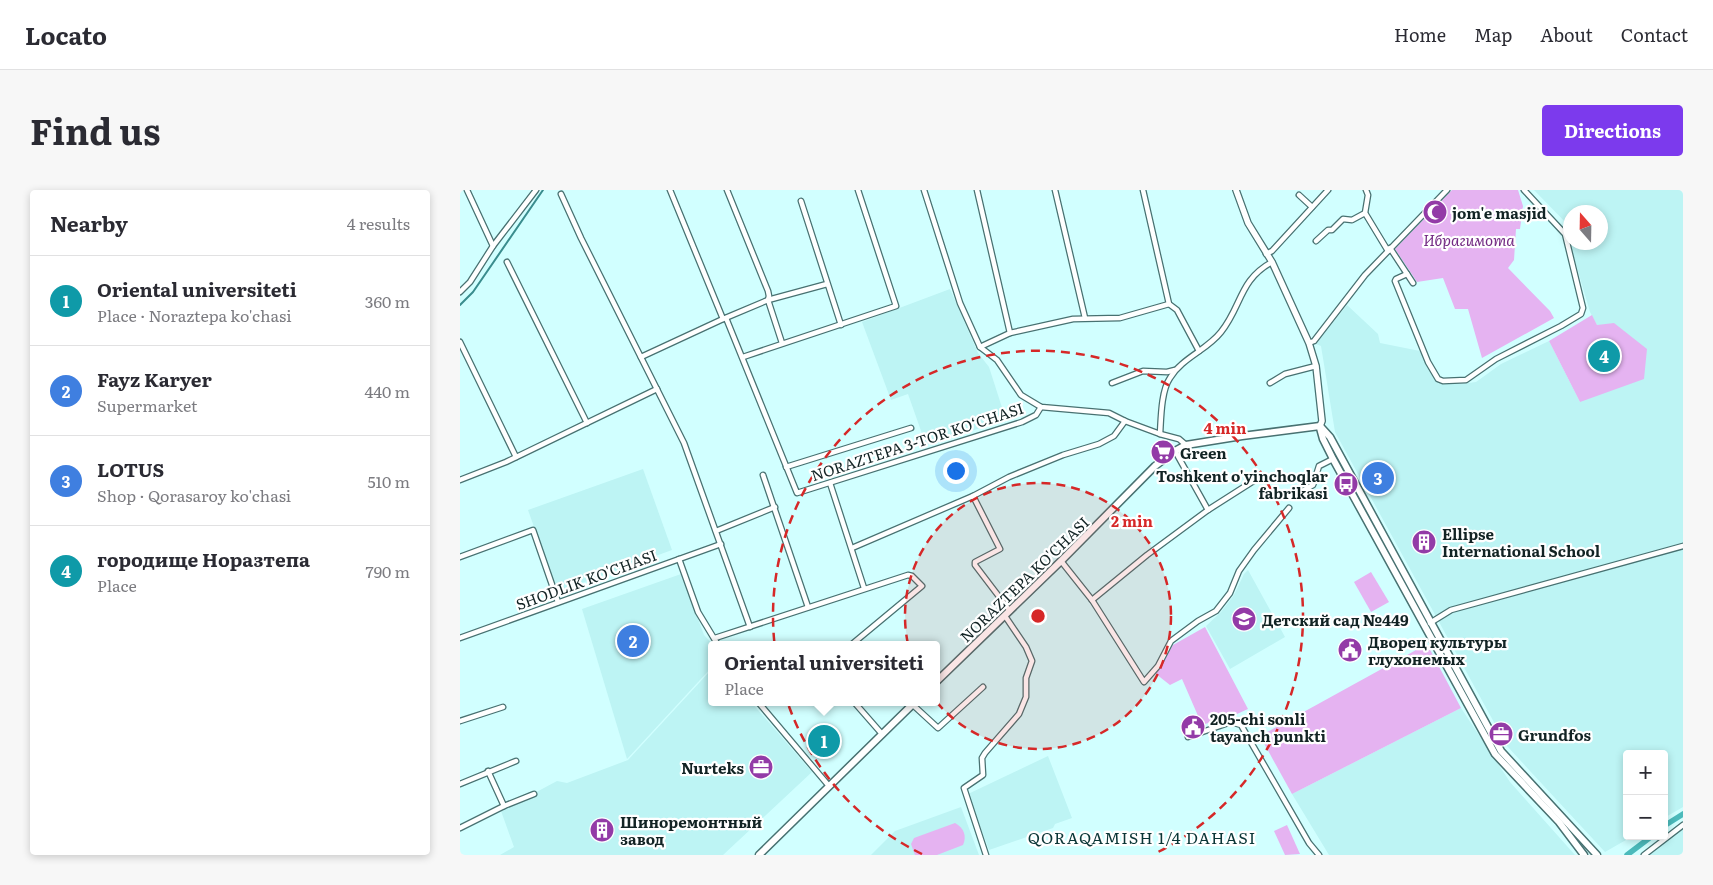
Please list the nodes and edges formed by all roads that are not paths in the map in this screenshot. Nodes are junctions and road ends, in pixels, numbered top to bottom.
1 (468, 190) edge
2 (536, 190) edge
3 (670, 190) edge
4 (727, 190) edge
5 (858, 190) edge
6 (924, 190) edge
7 (977, 190) edge
8 (1055, 190) edge
9 (1143, 190) edge
10 (1236, 190) edge
11 (1328, 190) edge
12 (1366, 190) edge
13 (1447, 190) edge
14 (1524, 190) edge
15 (561, 194) dead end
16 (1299, 194) dead end
17 (801, 201) dead end
18 (1312, 207) junction
19 (1365, 213) junction
20 (1316, 241) dead end
21 (492, 246) junction
22 (1389, 249) junction
23 (1266, 254) junction
24 (507, 262) dead end
25 (1272, 262) junction
26 (1407, 274) junction
27 (1413, 283) dead end
28 (826, 284) junction
29 (460, 292) edge
30 (768, 300) junction
31 (1169, 304) junction
32 (724, 318) junction
33 (1085, 318) junction
34 (841, 325) junction
35 (1010, 333) junction
36 (460, 342) edge
37 (782, 344) junction
38 (1309, 344) junction
39 (980, 347) junction
40 (1199, 351) junction
41 (743, 356) junction
42 (641, 358) junction
43 (1316, 366) junction
44 (1176, 370) junction
45 (1112, 383) dead end
46 (1270, 383) dead end
47 (657, 389) junction
48 (1042, 408) junction
49 (1125, 421) junction
50 (587, 423) junction
51 (1320, 426) junction
52 (911, 428) dead end
53 (1160, 434) junction
54 (1186, 445) junction
55 (1175, 451) junction
56 (516, 457) junction
57 (1333, 459) junction
58 (786, 467) junction
59 (762, 475) dead end
60 (460, 480) edge
61 (1255, 480) dead end
62 (830, 483) junction
63 (1299, 494) dead end
64 (973, 496) junction
65 (775, 507) junction
66 (1289, 508) dead end
67 (1208, 510) junction
68 (716, 530) junction
69 (721, 544) junction
70 (1683, 546) edge
71 (852, 548) junction
72 (460, 558) edge
73 (679, 559) junction
74 (1062, 561) junction
75 (864, 588) junction
76 (1092, 600) junction
77 (558, 602) junction
78 (808, 607) junction
79 (1007, 614) junction
80 (1431, 622) junction
81 (1424, 626) junction
82 (750, 627) junction
83 (460, 638) edge
84 (714, 638) junction
85 (716, 641) edge
86 (856, 641) edge
87 (940, 678) edge
88 (983, 686) dead end
89 (503, 706) dead end
90 (761, 706) edge
91 (858, 706) edge
92 (912, 706) edge
93 (916, 706) edge
94 (460, 721) edge
95 (882, 734) junction
96 (1188, 737) dead end
97 (516, 761) dead end
98 (488, 771) junction
99 (460, 784) edge
100 (829, 786) junction
101 (534, 794) dead end
102 (504, 806) junction
103 (1683, 825) edge
104 (460, 828) edge
105 (759, 855) edge
106 (986, 855) edge
107 (1319, 855) edge
108 (1584, 855) edge
109 (1597, 855) edge
110 (1644, 855) edge

1 - 21 street
2 - 21 street
3 - 32 street
4 - 30 street
5 - 34 street
6 - 39 street
7 - 35 street
8 - 33 street
9 - 31 street
10 - 23 street
11 - 18 street
12 - 19 street
13 - 22 street
14 - 26 street
15 - 42 street
16 - 18 street
17 - 28 street
18 - 23 street
19 - 20 street
19 - 22 street
21 - 29 street
22 - 26 street
22 - 38 street
23 - 25 street
24 - 50 street
25 - 38 street
25 - 40 street
26 - 27 street
28 - 30 street
28 - 34 street
30 - 32 street
30 - 37 street
31 - 33 street
31 - 40 street
32 - 41 street
32 - 42 street
33 - 35 street
34 - 37 street
35 - 39 street
36 - 56 street
37 - 41 street
38 - 43 street
39 - 48 street
40 - 44 street
41 - 58 street
42 - 47 street
43 - 46 street
43 - 51 street
44 - 45 street
44 - 53 street
47 - 50 street
47 - 68 street
48 - 49 street
48 - 62 street, NORAZTEPA 3-TOR KO‘CHASI
49 - 53 street
49 - 64 street
50 - 56 street
51 - 54 main road, NORAZTEPA KO'CHASI
51 - 57 main road
51 - 80 main road
52 - 58 street
53 - 54 street
54 - 55 main road, NORAZTEPA KO'CHASI
55 - 67 street
55 - 74 main road, NORAZTEPA KO'CHASI
56 - 60 street
57 - 63 street
57 - 81 main road
58 - 62 street, NORAZTEPA 3-TOR KO‘CHASI
59 - 65 street
61 - 67 street
62 - 71 street
64 - 71 street
64 - 79 street
65 - 68 street
65 - 78 street
66 - 76 street
67 - 76 street
68 - 69 street
69 - 73 street, SHODLIK KO'CHASI
69 - 82 street
70 - 80 street
71 - 75 street
72 - 77 street
73 - 77 street, SHODLIK KO'CHASI
73 - 84 street
74 - 76 street
74 - 79 main road, NORAZTEPA KO'CHASI
75 - 78 street
75 - 86 street
77 - 83 street, SHODLIK KO'CHASI
78 - 82 street
79 - 87 main road, NORAZTEPA KO'CHASI
79 - 106 street
80 - 81 street
80 - 109 main road
81 - 108 main road
82 - 84 street
84 - 85 street
88 - 93 street
89 - 94 street
90 - 100 street
91 - 95 street
92 - 95 main road
95 - 100 main road
96 - 107 street
97 - 98 street
98 - 99 street
98 - 102 street
100 - 105 main road
101 - 102 street
102 - 104 street
103 - 110 street

